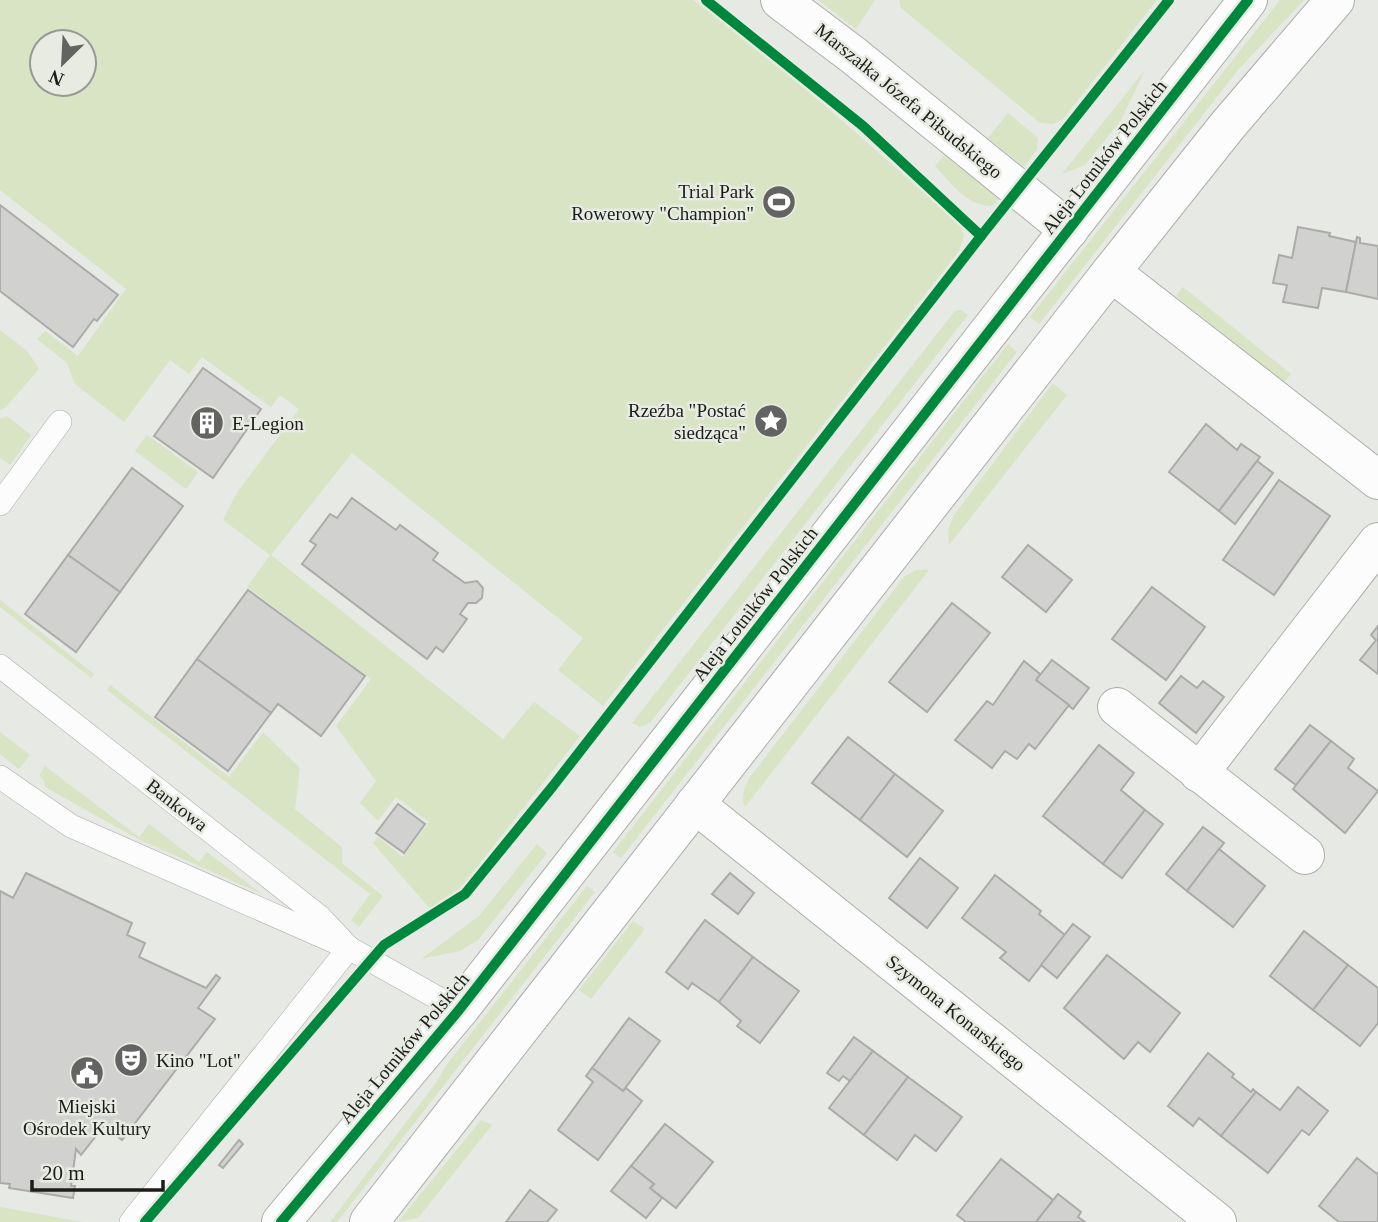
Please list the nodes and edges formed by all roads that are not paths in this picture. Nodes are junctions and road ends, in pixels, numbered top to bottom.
1 (780, 0) edge
2 (1248, 0) edge
3 (1335, 0) edge
4 (1069, 230) junction
5 (1111, 272) junction
6 (60, 422) dead end
7 (1373, 466) edge
8 (0, 504) edge
9 (1378, 542) edge
10 (0, 666) edge
11 (1117, 707) dead end
12 (1199, 773) junction
13 (0, 776) edge
14 (695, 804) junction
15 (1305, 855) dead end
16 (349, 948) junction
17 (460, 1010) junction
18 (131, 1222) edge
19 (281, 1222) edge
20 (369, 1222) edge
21 (1217, 1222) edge

1 - 4 street, Marszałka Józefa Piłsudskiego
2 - 4 street, Aleja Lotników Polskich
3 - 5 street
4 - 17 street, Aleja Lotników Polskich
5 - 7 street
5 - 14 street
6 - 8 lane
9 - 12 street
10 - 16 lane, Bankowa
11 - 12 street
12 - 15 street
13 - 16 lane, Bankowa
14 - 20 street
14 - 21 street, Szymona Konarskiego
16 - 17 lane, Bankowa
16 - 18 lane
17 - 19 street, Aleja Lotników Polskich

